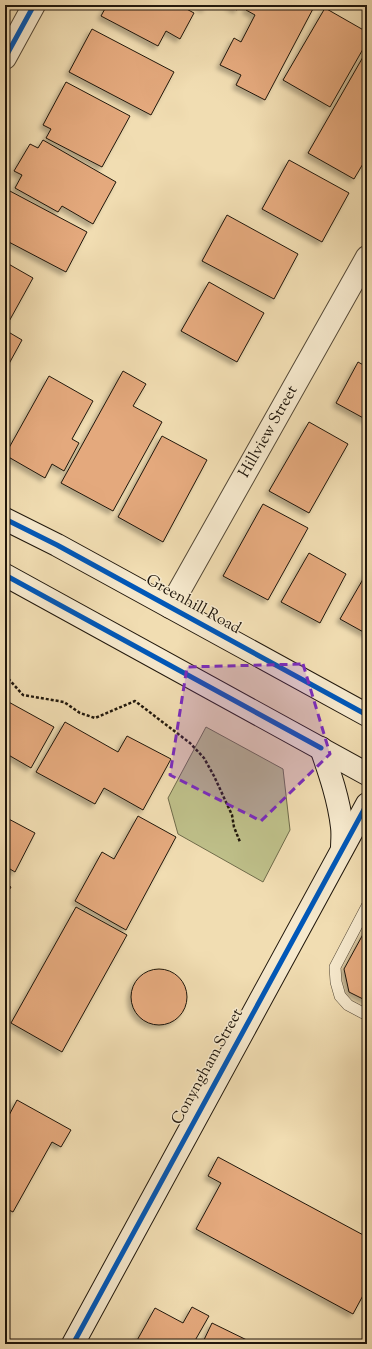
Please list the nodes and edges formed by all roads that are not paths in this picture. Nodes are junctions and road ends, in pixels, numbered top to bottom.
1 (34, 5) edge
2 (5, 58) edge
3 (367, 257) edge
4 (5, 519) edge
5 (5, 575) edge
6 (170, 607) junction
7 (367, 715) edge
8 (321, 748) junction
9 (367, 774) edge
10 (367, 804) edge
11 (342, 849) junction
12 (367, 906) edge
13 (367, 1015) edge
14 (73, 1344) edge

1 - 2 street
3 - 6 street, Hillview Street
4 - 6 street, Greenhill Road
5 - 8 street
6 - 7 street, Greenhill Road
8 - 9 street
8 - 11 street
10 - 11 street, Conyngham Street
11 - 14 street, Conyngham Street
12 - 13 lane

